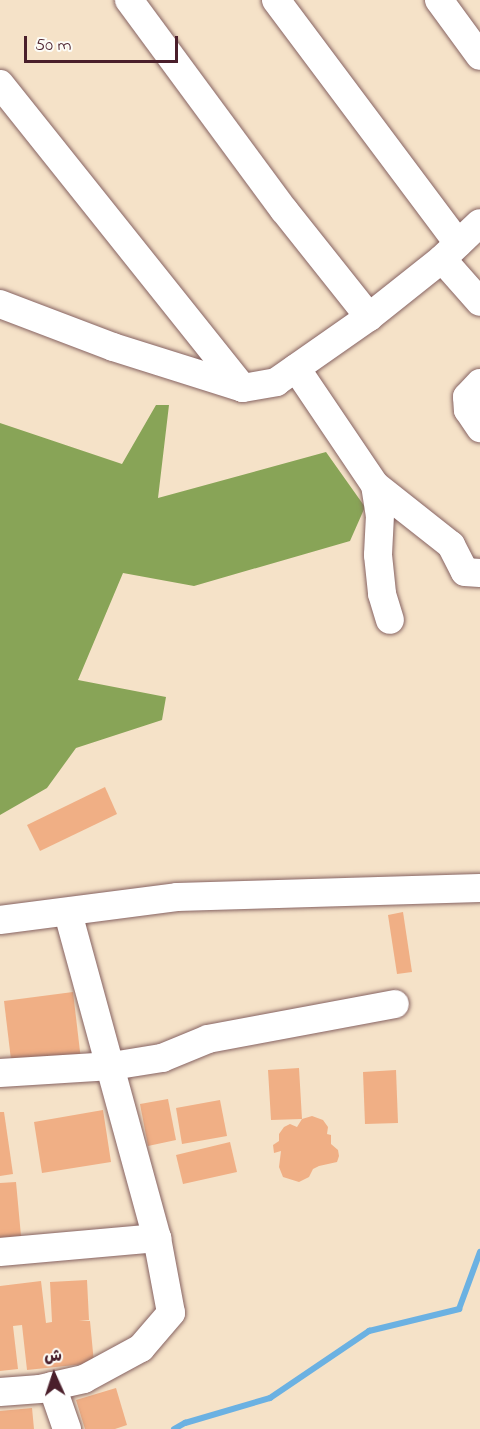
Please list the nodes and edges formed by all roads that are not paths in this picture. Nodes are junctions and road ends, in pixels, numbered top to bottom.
1 (129, 0) edge
2 (276, 0) edge
3 (439, 0) edge
4 (480, 56) edge
5 (0, 84) edge
6 (480, 223) edge
7 (450, 251) junction
8 (480, 302) edge
9 (0, 304) edge
10 (369, 317) junction
11 (296, 368) junction
12 (480, 383) edge
13 (243, 388) junction
14 (480, 428) edge
15 (375, 485) junction
16 (480, 573) edge
17 (390, 620) dead end
18 (480, 888) edge
19 (68, 913) junction
20 (0, 920) edge
21 (395, 1004) dead end
22 (112, 1066) junction
23 (0, 1073) edge
24 (157, 1238) junction
25 (0, 1252) edge
26 (52, 1386) junction
27 (0, 1392) edge
28 (67, 1429) edge

1 - 10 street
2 - 7 street
3 - 4 street
5 - 13 street
6 - 7 street
7 - 8 street
7 - 10 street
9 - 13 street
10 - 11 street
11 - 13 street
11 - 15 street
12 - 14 street
15 - 16 street
15 - 17 street
18 - 19 street
19 - 20 street
19 - 22 street
21 - 22 street
22 - 23 street
22 - 24 street
24 - 25 street
24 - 26 street
26 - 27 street
26 - 28 street

